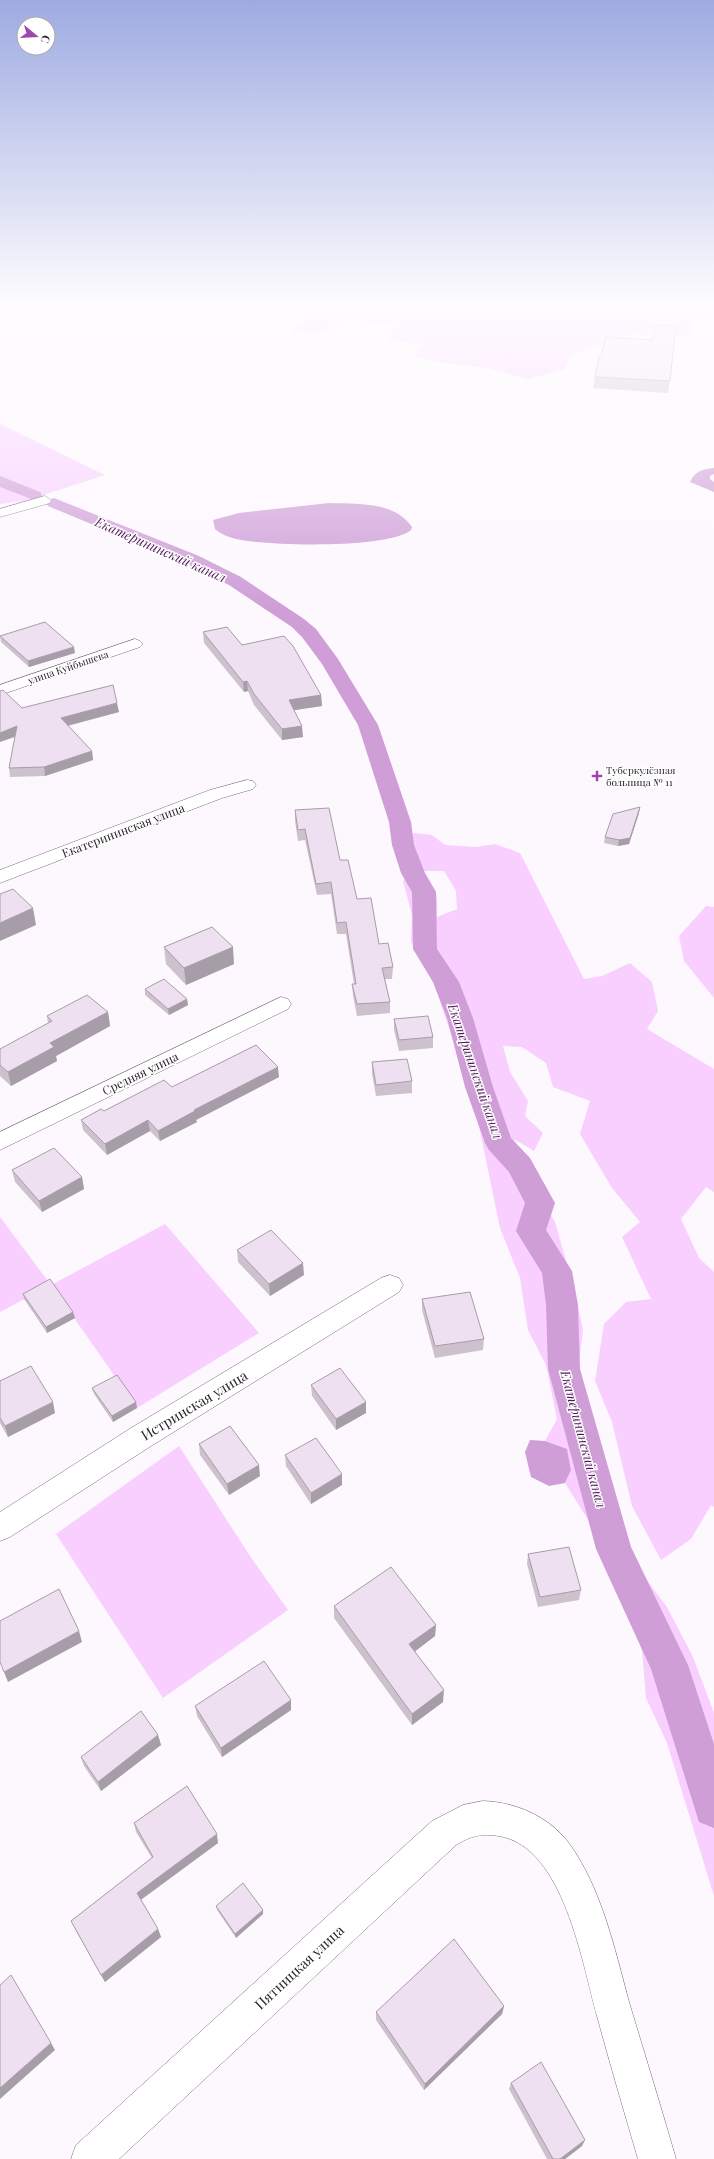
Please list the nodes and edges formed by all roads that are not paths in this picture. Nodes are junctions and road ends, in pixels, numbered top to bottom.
1 (45, 500) dead end
2 (0, 513) edge
3 (135, 644) dead end
4 (0, 690) edge
5 (247, 785) dead end
6 (0, 877) edge
7 (281, 1004) dead end
8 (0, 1142) edge
9 (390, 1286) dead end
10 (0, 1528) edge
11 (90, 2159) edge
12 (657, 2159) edge

1 - 2 street
3 - 4 street, улица Куйбышева
5 - 6 street, Екатерининская улица
7 - 8 street, Средняя улица
9 - 10 street, Истринская улица
11 - 12 street, Пятницкая улица

